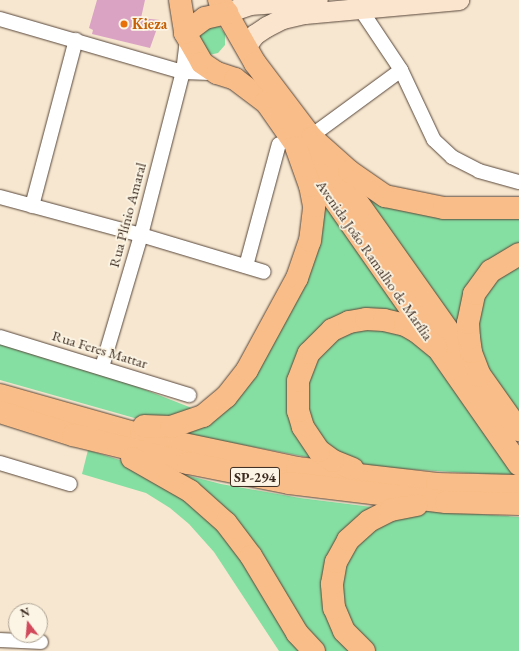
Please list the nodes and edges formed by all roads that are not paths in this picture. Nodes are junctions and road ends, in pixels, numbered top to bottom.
1 (180, 0) edge
2 (318, 0) edge
3 (459, 0) edge
4 (358, 5) edge
5 (223, 6) edge
6 (0, 19) edge
7 (186, 36) junction
8 (76, 40) junction
9 (246, 47) junction
10 (401, 70) junction
11 (183, 72) junction
12 (217, 73) junction
13 (301, 140) junction
14 (519, 182) edge
15 (0, 197) edge
16 (32, 206) junction
17 (519, 208) edge
18 (141, 235) junction
19 (519, 254) edge
20 (246, 266) junction
21 (264, 272) dead end
22 (0, 337) edge
23 (436, 347) junction
24 (102, 367) junction
25 (480, 376) junction
26 (0, 395) edge
27 (189, 395) dead end
28 (0, 412) edge
29 (59, 413) junction
30 (519, 430) edge
31 (73, 435) junction
32 (0, 463) edge
33 (519, 464) edge
34 (375, 477) junction
35 (70, 484) dead end
36 (518, 495) edge
37 (446, 502) junction
38 (314, 651) edge
39 (364, 651) edge

1 - 7 main road
2 - 5 street
3 - 4 street
4 - 9 street
4 - 10 street
5 - 7 main road
5 - 9 main road, Avenida João Ramalho de Marília
6 - 8 street
7 - 11 street, Rua Plínio Amaral
7 - 12 main road, Avenida João Ramalho de Marília
8 - 11 street
8 - 16 street
9 - 12 main road
9 - 13 main road, Avenida João Ramalho de Marília
10 - 13 street
10 - 14 street
11 - 12 street
11 - 18 street, Rua Plínio Amaral
12 - 13 main road, Avenida João Ramalho de Marília
13 - 17 main road
13 - 20 street
13 - 23 main road, Avenida João Ramalho de Marília
13 - 25 main road, Avenida João Ramalho de Marília
13 - 29 main road
15 - 16 street
16 - 18 street
18 - 20 street
18 - 24 street, Rua Plínio Amaral
19 - 25 main road
20 - 21 street
22 - 24 street, Rua Feres Mattar
23 - 33 main road, Avenida João Ramalho de Marília
23 - 34 main road
24 - 27 street, Rua Feres Mattar
25 - 30 main road, Avenida João Ramalho de Marília
26 - 29 main road, SP-294
28 - 31 main road, SP-294
29 - 34 main road, SP-294
31 - 37 main road, SP-294
31 - 38 main road
32 - 35 street
34 - 36 main road, SP-294
36 - 37 main road, SP-294
37 - 39 main road

